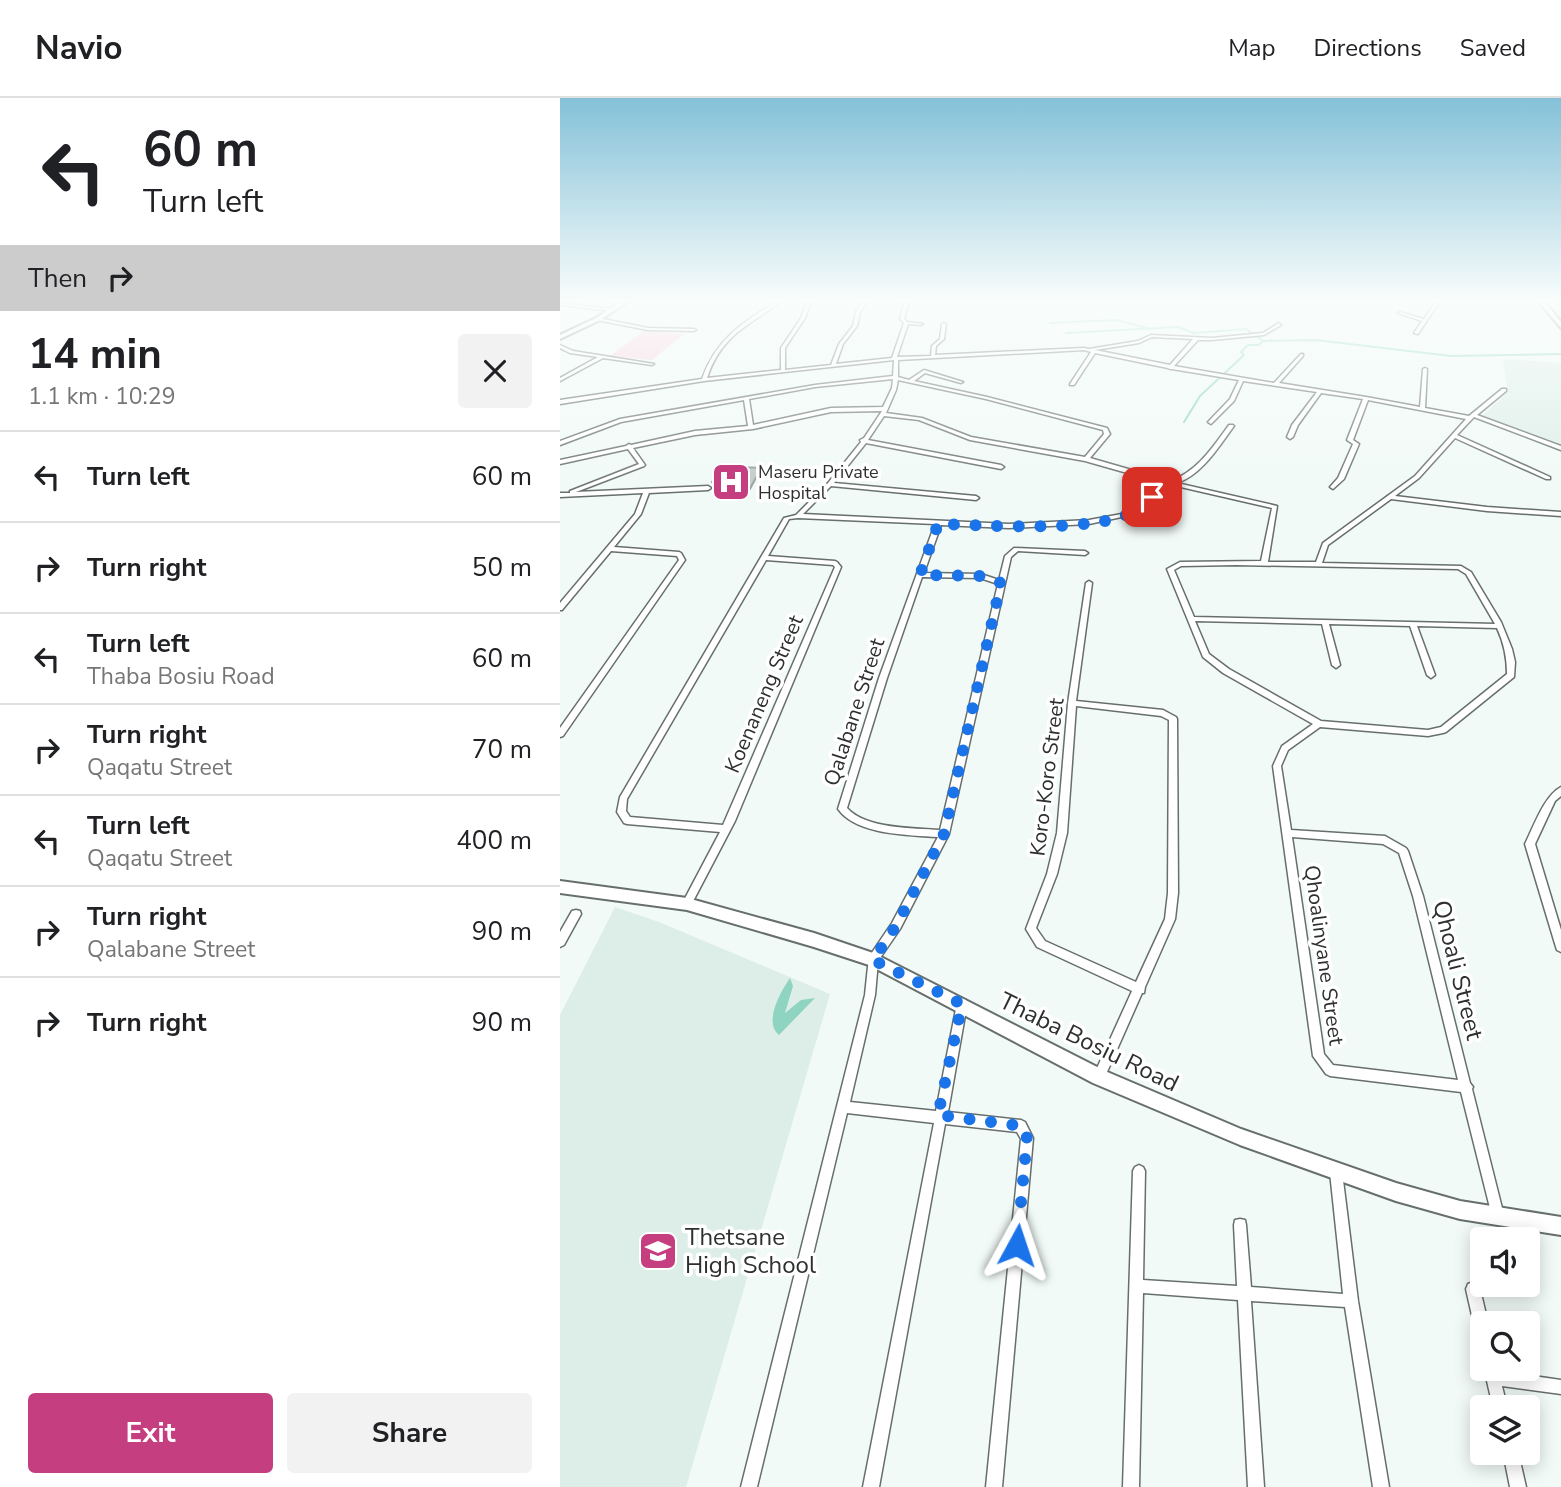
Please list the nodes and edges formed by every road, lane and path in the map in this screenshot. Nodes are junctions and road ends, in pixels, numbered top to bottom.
1 (586, 366) edge
2 (707, 366) edge
3 (783, 366) edge
4 (834, 366) edge
5 (894, 366) edge
6 (1082, 366) edge
7 (1160, 366) edge
8 (1292, 366) edge
9 (1170, 368) joint
10 (1425, 369) dead end
11 (783, 371) junction
12 (895, 378) junction
13 (1242, 379) junction
14 (560, 380) edge
15 (704, 380) junction
16 (909, 382) junction
17 (961, 382) dead end
18 (1072, 384) dead end
19 (1276, 384) junction
20 (1504, 390) dead end
21 (1320, 391) junction
22 (746, 398) junction
23 (1366, 398) junction
24 (560, 402) edge
25 (1422, 408) junction
26 (884, 412) junction
27 (1472, 417) junction
28 (1211, 422) dead end
29 (1231, 426) dead end
30 (751, 427) junction
31 (1455, 436) junction
32 (1290, 438) dead end
33 (862, 442) junction
34 (560, 443) edge
35 (629, 446) junction
36 (1561, 448) edge
37 (1086, 459) junction
38 (560, 462) edge
39 (1002, 467) dead end
40 (1538, 477) dead end
41 (1548, 478) junction
42 (1561, 478) edge
43 (1171, 483) junction
44 (830, 484) junction
45 (1333, 487) dead end
46 (708, 488) dead end
47 (647, 491) junction
48 (562, 495) edge
49 (1390, 497) junction
50 (976, 498) dead end
51 (1561, 514) edge
52 (798, 516) junction
53 (938, 524) junction
54 (611, 549) junction
55 (1085, 553) dead end
56 (763, 558) junction
57 (1264, 563) junction
58 (1318, 565) junction
59 (920, 575) junction
60 (1001, 583) junction
61 (1089, 583) dead end
62 (560, 608) edge
63 (1191, 620) junction
64 (1325, 622) junction
65 (1413, 624) junction
66 (1498, 626) junction
67 (1336, 665) dead end
68 (1431, 675) dead end
69 (1072, 703) junction
70 (1319, 724) junction
71 (560, 734) edge
72 (1561, 790) edge
73 (1557, 802) edge
74 (726, 828) junction
75 (1287, 833) junction
76 (944, 834) junction
77 (560, 887) edge
78 (687, 904) junction
79 (576, 914) dead end
80 (1556, 919) edge
81 (560, 942) edge
82 (1561, 947) edge
83 (873, 960) junction
84 (1140, 989) junction
85 (962, 1004) junction
86 (1098, 1077) junction
87 (1467, 1087) junction
88 (843, 1107) junction
89 (938, 1115) junction
90 (1139, 1171) dead end
91 (1336, 1172) junction
92 (1498, 1216) junction
93 (1240, 1225) dead end
94 (1561, 1226) edge
95 (1136, 1286) junction
96 (1245, 1295) junction
97 (1351, 1301) junction
98 (1531, 1381) edge
99 (1561, 1387) edge
100 (1513, 1465) edge
101 (749, 1487) edge
102 (870, 1487) edge
103 (994, 1487) edge
104 (1131, 1487) edge
105 (1256, 1487) edge
106 (1381, 1487) edge
107 (1518, 1487) edge

1 - 14 street
2 - 15 street
3 - 11 street
4 - 11 street
5 - 12 street
6 - 18 street
7 - 9 street
8 - 19 street
9 - 13 street
10 - 25 street
11 - 15 street
12 - 16 street
12 - 22 street
12 - 26 street
13 - 19 street
13 - 28 street
15 - 24 street
16 - 17 street
16 - 37 street
19 - 21 street
20 - 27 street
21 - 23 street
21 - 32 street
22 - 30 street
22 - 34 street
23 - 25 street
23 - 45 street
25 - 27 street
26 - 30 street
26 - 33 street
26 - 37 street
27 - 31 street
27 - 36 street
29 - 43 street
30 - 35 street
31 - 41 street
31 - 49 street
33 - 39 street
33 - 44 street
35 - 38 street
35 - 48 street
37 - 43 street
40 - 41 street
41 - 42 street
43 - 53 street
43 - 57 street
44 - 50 street
44 - 52 street
46 - 47 street
47 - 48 street
47 - 54 street
49 - 51 street
49 - 58 street
52 - 53 street
52 - 56 street
53 - 59 street, Qalabane Street
54 - 62 street
54 - 71 street
55 - 60 street
56 - 74 street, Koenaneng Street
56 - 74 street
57 - 58 street
57 - 63 street
58 - 66 street
59 - 60 street
59 - 76 street, Qalabane Street
60 - 76 street
61 - 69 street, Koro-Koro Street
63 - 64 street
63 - 70 street
64 - 65 street
64 - 67 street
65 - 66 street
65 - 68 street
66 - 70 street
69 - 84 street, Koro-Koro Street
69 - 84 street
70 - 75 street, Qhoalinyane Street
72 - 73 street
73 - 80 street
74 - 78 street, Koenaneng Street
75 - 87 street, Qhoali Street
75 - 87 street, Qhoalinyane Street
76 - 83 street
77 - 78 street, Thaba Bosiu Road
78 - 83 street, Thaba Bosiu Road
79 - 81 street
80 - 82 street
83 - 85 street, Thaba Bosiu Road
83 - 88 street
84 - 86 street
85 - 86 street, Thaba Bosiu Road
85 - 89 street
86 - 91 street, Thaba Bosiu Road
87 - 92 street, Qhoali Street
88 - 89 street
88 - 101 street
89 - 102 street
89 - 103 street
90 - 95 street
91 - 92 street, Thaba Bosiu Road
91 - 97 street
92 - 94 street, Thaba Bosiu Road
93 - 96 street
95 - 96 street
95 - 104 street
96 - 97 street
96 - 105 street
97 - 106 street
98 - 99 street
100 - 107 street

